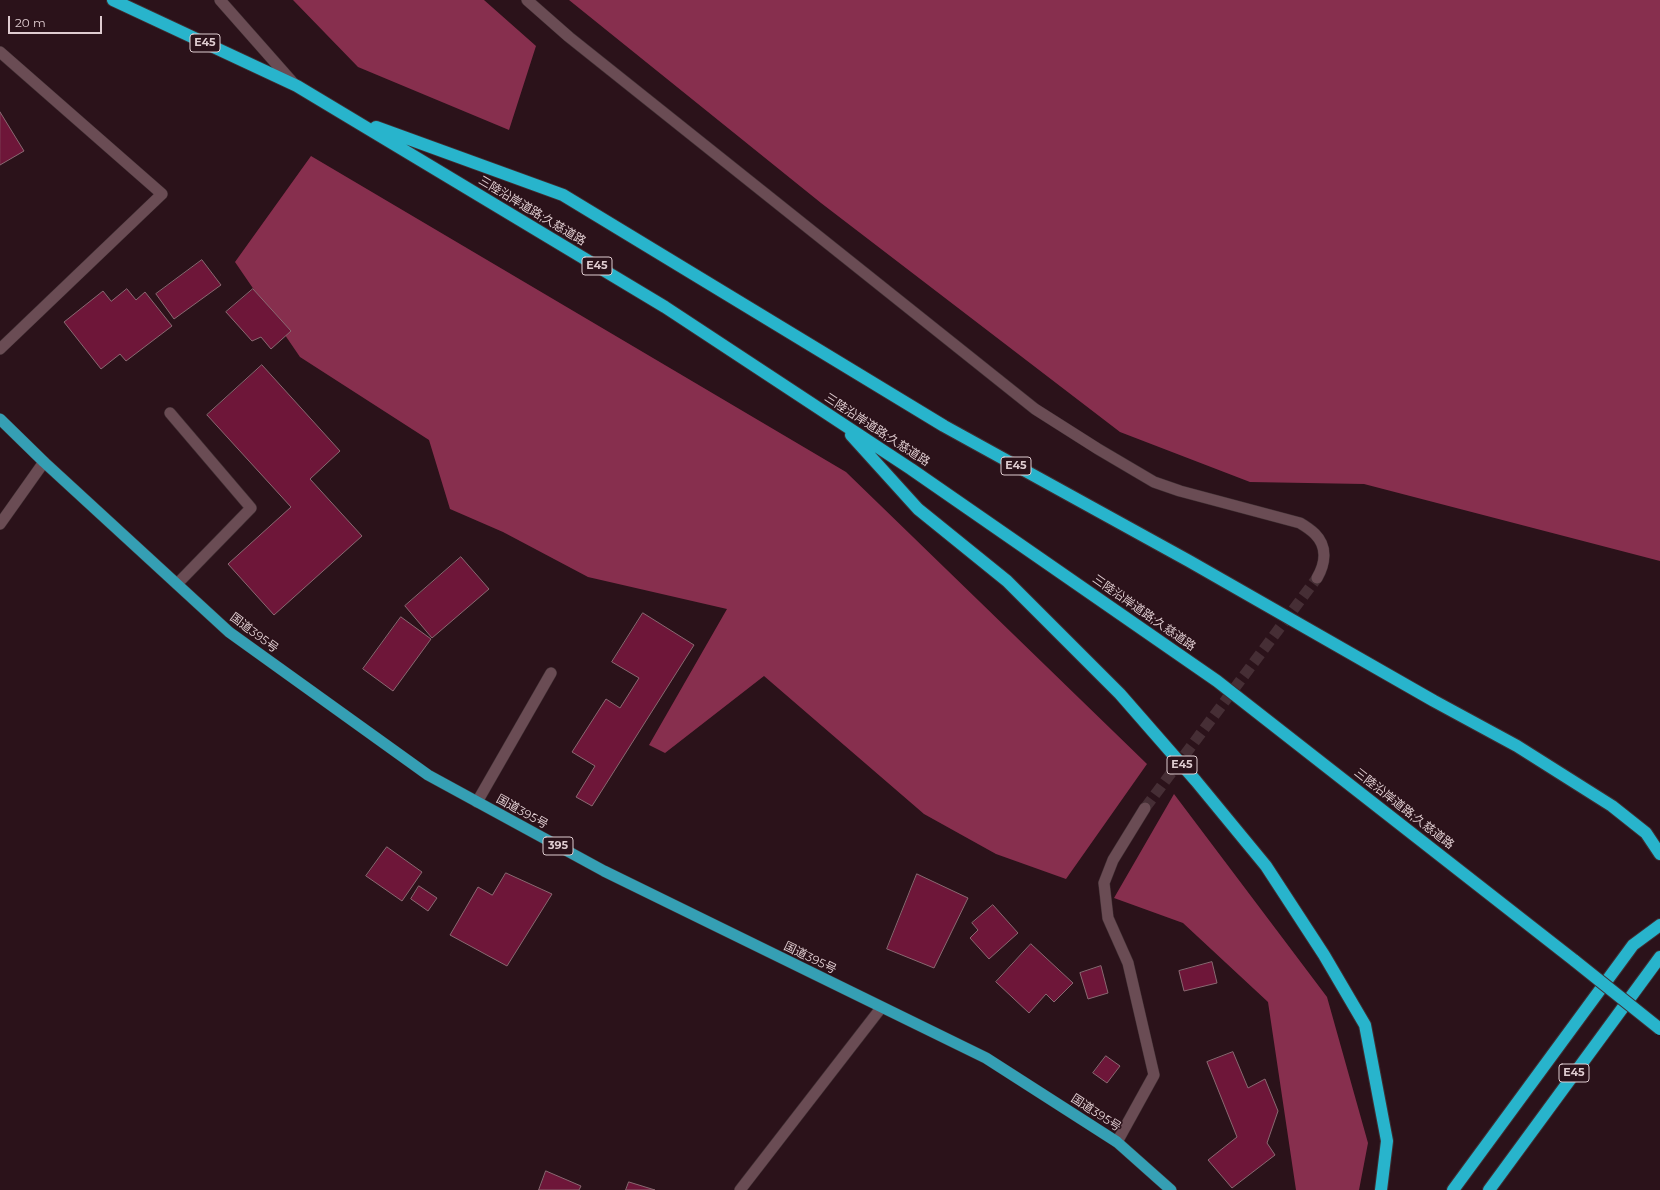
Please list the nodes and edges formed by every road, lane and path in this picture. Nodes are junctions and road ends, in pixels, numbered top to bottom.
1 (113, 0) edge
2 (220, 0) edge
3 (527, 0) edge
4 (0, 52) edge
5 (297, 86) junction
6 (350, 118) junction
7 (0, 349) edge
8 (170, 413) dead end
9 (0, 419) edge
10 (839, 422) junction
11 (44, 462) junction
12 (0, 524) edge
13 (1318, 578) tunnel mouth
14 (177, 584) junction
15 (551, 673) dead end
16 (477, 802) junction
17 (1145, 808) tunnel mouth
18 (1660, 854) edge
19 (1660, 925) edge
20 (1660, 957) edge
21 (881, 1008) junction
22 (1660, 1030) edge
23 (1117, 1142) junction
24 (740, 1190) edge
25 (1171, 1190) edge
26 (1381, 1190) edge
27 (1453, 1190) edge
28 (1489, 1190) edge

1 - 5 highway, 三陸沿岸道路;久慈道路 / E45
2 - 5 street
3 - 13 street
4 - 7 street
5 - 6 highway, 三陸沿岸道路;久慈道路 / E45
6 - 10 highway, 三陸沿岸道路;久慈道路 / E45
6 - 18 highway, E45
8 - 14 street
9 - 11 highway, 国道395号 / 395
10 - 22 highway, 三陸沿岸道路;久慈道路 / E45, bridge
10 - 26 highway, E45
11 - 12 street
11 - 14 highway, 国道395号 / 395
14 - 16 highway, 国道395号 / 395
15 - 16 street
16 - 21 highway, 国道395号 / 395
17 - 23 street
19 - 27 highway
20 - 28 highway, E45
21 - 23 highway, 国道395号 / 395
21 - 24 street
23 - 25 highway, 国道395号 / 395

